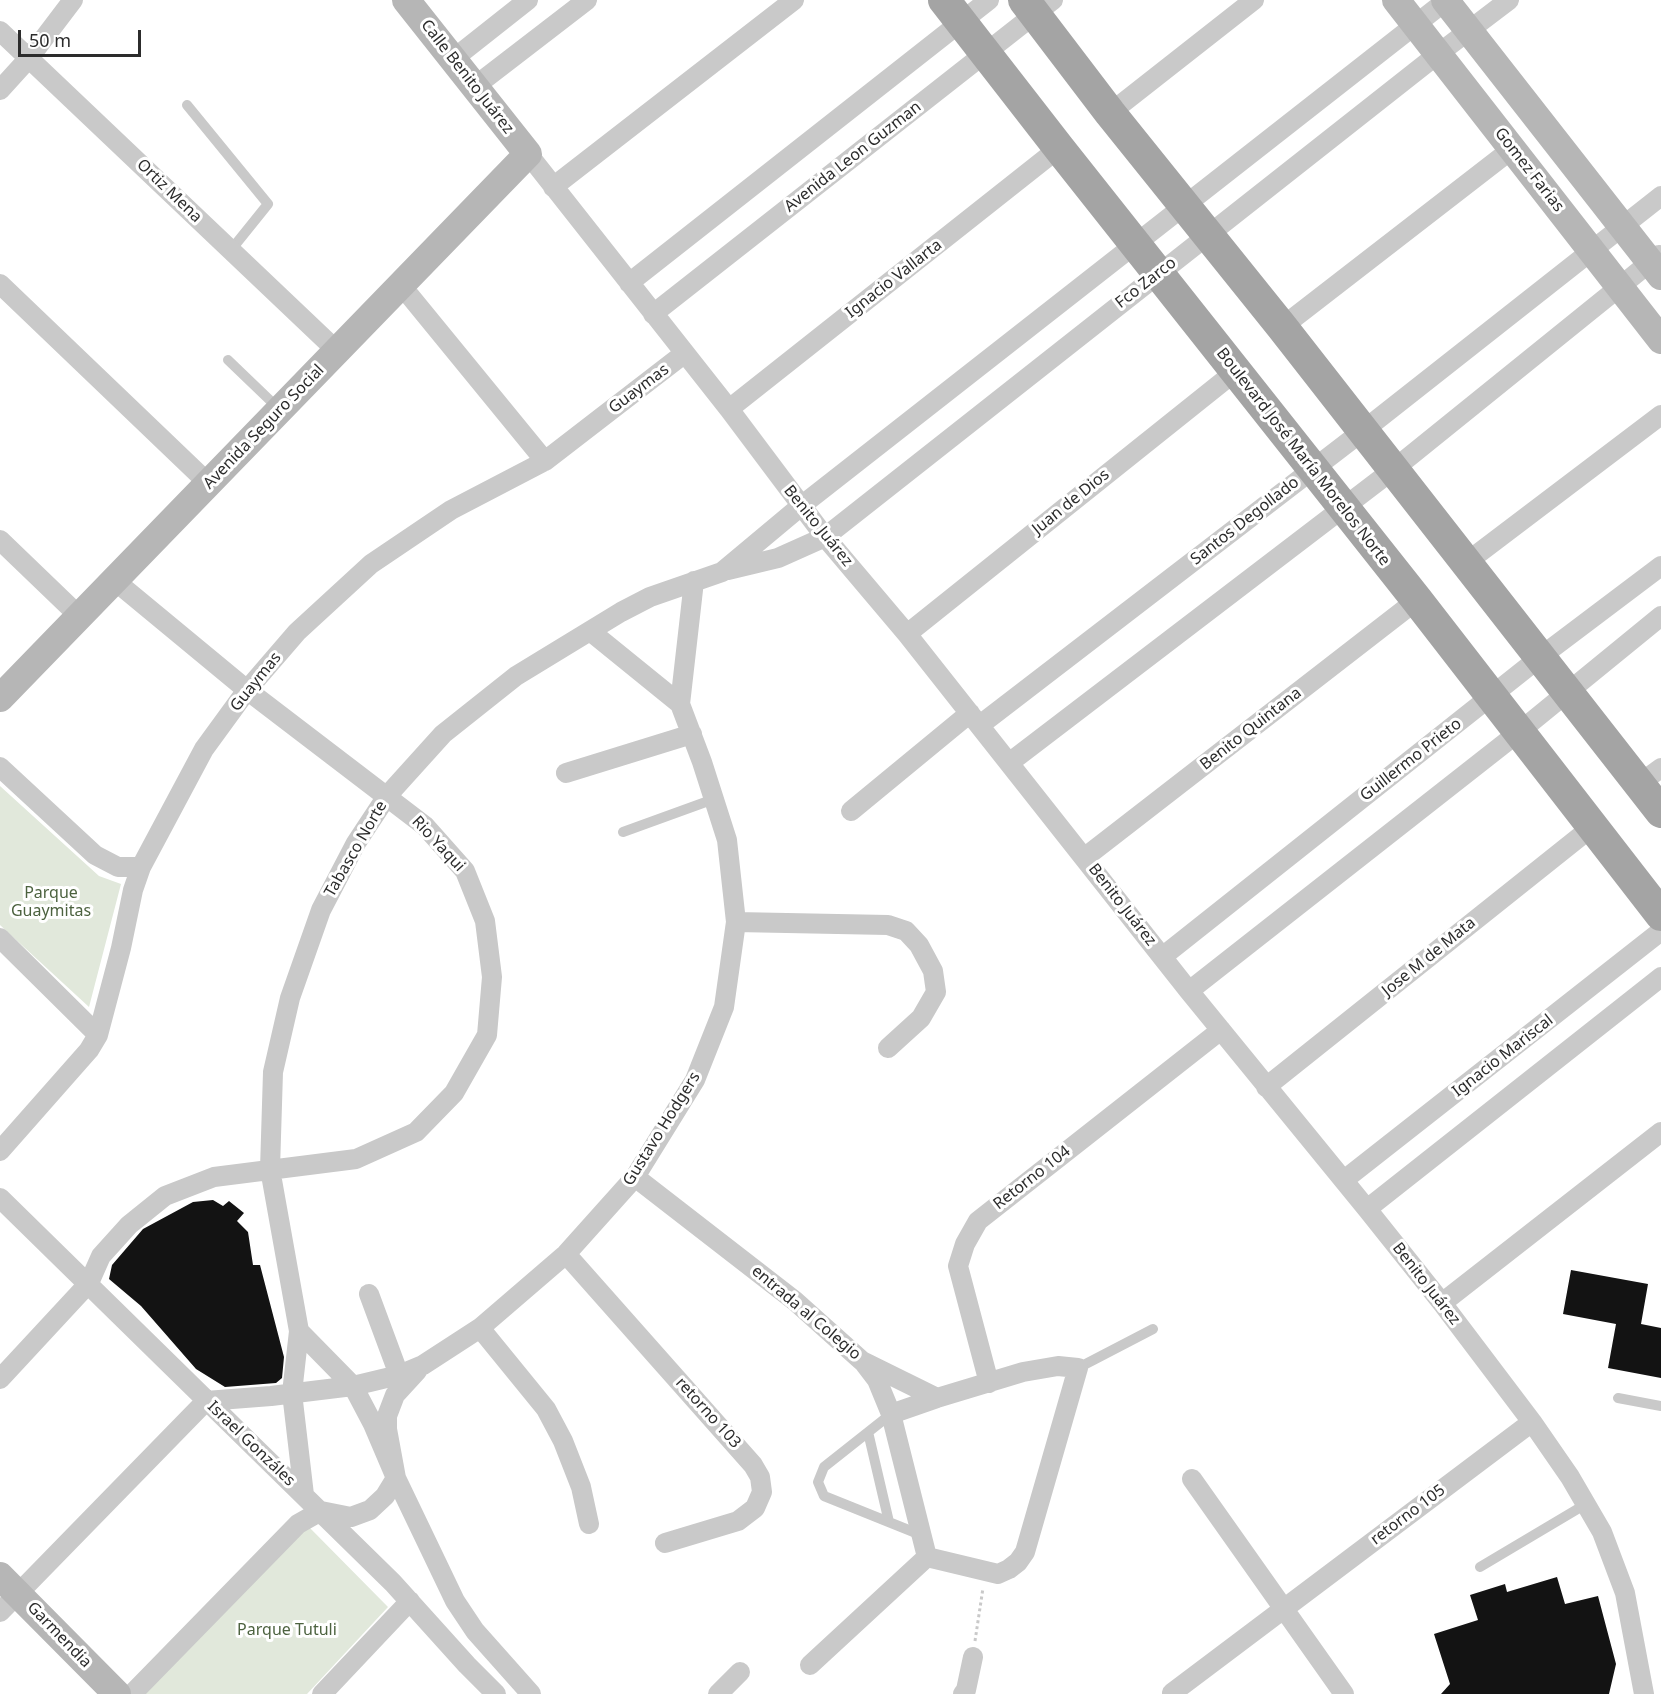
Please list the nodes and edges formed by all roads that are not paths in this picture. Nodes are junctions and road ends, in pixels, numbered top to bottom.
1 (73, 0) edge
2 (406, 0) edge
3 (528, 0) edge
4 (587, 0) edge
5 (794, 0) edge
6 (989, 0) edge
7 (1254, 0) edge
8 (1396, 0) edge
9 (1446, 0) edge
10 (1509, 0) edge
11 (1037, 5) edge
12 (953, 11) edge
13 (1415, 24) junction
14 (1468, 31) junction
15 (0, 32) edge
16 (986, 53) junction
17 (1438, 54) junction
18 (29, 58) junction
19 (452, 60) junction
20 (474, 87) junction
21 (0, 90) edge
22 (187, 105) dead end
23 (1110, 112) junction
24 (1059, 148) junction
25 (1512, 149) junction
26 (528, 154) junction
27 (553, 188) junction
28 (1661, 196) edge
29 (1184, 205) junction
30 (1622, 226) junction
31 (1208, 236) junction
32 (1135, 243) junction
33 (1592, 249) junction
34 (231, 250) junction
35 (1657, 264) edge
36 (1158, 273) junction
37 (0, 284) edge
38 (629, 284) junction
39 (401, 285) junction
40 (1620, 287) junction
41 (653, 314) junction
42 (1282, 327) junction
43 (1661, 340) edge
44 (337, 351) junction
45 (685, 353) junction
46 (228, 360) dead end
47 (1236, 371) junction
48 (729, 409) junction
49 (280, 411) junction
50 (1661, 415) edge
51 (1364, 430) junction
52 (544, 461) junction
53 (1313, 469) junction
54 (1394, 469) junction
55 (209, 484) junction
56 (801, 506) junction
57 (1344, 508) junction
58 (825, 537) junction
59 (0, 540) edge
60 (1467, 562) junction
61 (1661, 566) edge
62 (722, 572) junction
63 (114, 580) junction
64 (694, 581) junction
65 (1417, 600) junction
66 (79, 616) junction
67 (1661, 616) edge
68 (590, 631) junction
69 (907, 633) junction
70 (1539, 658) junction
71 (247, 690) junction
72 (1567, 693) junction
73 (1491, 697) junction
74 (0, 698) edge
75 (681, 704) junction
76 (975, 719) junction
77 (1519, 732) junction
78 (692, 734) junction
79 (1009, 763) junction
80 (0, 767) edge
81 (566, 773) dead end
82 (1650, 776) edge
83 (387, 796) junction
84 (714, 799) junction
85 (851, 811) dead end
86 (1661, 812) edge
87 (1592, 827) junction
88 (623, 832) dead end
89 (1084, 858) junction
90 (141, 867) junction
91 (1661, 915) edge
92 (736, 922) junction
93 (1661, 931) edge
94 (0, 939) edge
95 (1162, 957) junction
96 (1661, 977) edge
97 (1189, 991) junction
98 (1221, 1030) junction
99 (98, 1035) junction
100 (888, 1048) dead end
101 (1266, 1088) junction
102 (1661, 1132) edge
103 (0, 1151) edge
104 (270, 1169) junction
105 (635, 1178) junction
106 (1344, 1180) junction
107 (0, 1198) edge
108 (1367, 1209) junction
109 (566, 1254) junction
110 (89, 1284) junction
111 (369, 1294) dead end
112 (1442, 1303) junction
113 (480, 1328) junction
114 (1153, 1329) dead end
115 (299, 1331) junction
116 (862, 1361) junction
117 (423, 1365) junction
118 (1078, 1368) junction
119 (399, 1375) junction
120 (0, 1379) edge
121 (988, 1383) junction
122 (353, 1386) junction
123 (292, 1394) junction
124 (937, 1398) junction
125 (1618, 1398) dead end
126 (206, 1401) junction
127 (1661, 1406) edge
128 (891, 1414) junction
129 (1532, 1422) junction
130 (868, 1432) junction
131 (396, 1478) junction
132 (1192, 1479) dead end
133 (304, 1495) junction
134 (1586, 1504) junction
135 (321, 1511) junction
136 (889, 1522) junction
137 (590, 1524) dead end
138 (921, 1535) junction
139 (665, 1543) dead end
140 (927, 1557) junction
141 (1480, 1568) dead end
142 (6, 1594) edge
143 (410, 1601) junction
144 (1285, 1608) junction
145 (973, 1657) road end
146 (810, 1665) dead end
147 (740, 1672) dead end
148 (970, 1693) edge
149 (1172, 1693) edge
150 (117, 1694) edge
151 (132, 1694) edge
152 (322, 1694) edge
153 (496, 1694) edge
154 (531, 1694) edge
155 (718, 1694) edge
156 (1344, 1694) edge
157 (1644, 1694) edge

1 - 18 street
2 - 19 street, Calle Benito Juárez
3 - 19 street
4 - 20 street
5 - 27 street
6 - 12 street
7 - 23 street
8 - 13 street, Gomez Farias
9 - 13 street
9 - 14 street
10 - 14 street, Fco Zarco
11 - 16 street, Avenida Leon Guzman
11 - 23 main road
12 - 16 main road, Boulevard José María Morelos Norte
12 - 38 street
13 - 17 street, Gomez Farias
13 - 29 street
14 - 17 street, Fco Zarco
14 - 30 street
15 - 18 street, Ortiz Mena
16 - 24 main road, Boulevard José María Morelos Norte
16 - 41 street, Avenida Leon Guzman
17 - 25 street, Gomez Farias
17 - 31 street, Fco Zarco
18 - 21 street
18 - 34 street, Ortiz Mena
19 - 20 street, Calle Benito Juárez
20 - 26 street, Calle Benito Juárez
22 - 34 lane
23 - 29 main road
24 - 32 main road, Boulevard José María Morelos Norte
24 - 48 street, Ignacio Vallarta
25 - 33 street, Gomez Farias
25 - 42 street
26 - 27 street, Benito Juárez
26 - 39 street, Avenida Seguro Social
27 - 38 street, Benito Juárez
28 - 30 street, Santos Degollado
29 - 31 main road
29 - 32 street
30 - 33 street, Santos Degollado
30 - 35 street
31 - 36 street, Fco Zarco
31 - 42 main road
32 - 36 main road, Boulevard José María Morelos Norte
32 - 56 street
33 - 40 street, Gomez Farias
33 - 51 street, Santos Degollado
34 - 44 street, Ortiz Mena
35 - 40 street
36 - 47 main road, Boulevard José María Morelos Norte
36 - 58 street, Fco Zarco
37 - 55 street
38 - 41 street, Benito Juárez
39 - 44 street, Avenida Seguro Social
39 - 52 street
40 - 43 street, Gomez Farias
40 - 54 street
41 - 45 street, Benito Juárez
42 - 51 main road
44 - 49 street, Avenida Seguro Social
45 - 48 street, Benito Juárez
45 - 52 street, Guaymas
46 - 49 lane
47 - 53 main road, Boulevard José María Morelos Norte
47 - 69 street, Juan de Dios
48 - 56 street, Benito Juárez
49 - 55 street, Avenida Seguro Social
50 - 60 street
51 - 53 street, Santos Degollado
51 - 54 main road
52 - 71 street, Guaymas
53 - 57 main road, Boulevard José María Morelos Norte
53 - 76 street, Santos Degollado
54 - 57 street
54 - 60 main road
55 - 63 street, Avenida Seguro Social
56 - 58 street, Benito Juárez
56 - 62 street, Tabasco Norte
57 - 65 main road, Boulevard José María Morelos Norte
57 - 79 street
58 - 62 street
58 - 69 street, Benito Juárez
59 - 66 street
60 - 70 main road
61 - 70 street, Guillermo Prieto
62 - 64 street, Tabasco Norte
63 - 66 street, Avenida Seguro Social
63 - 71 street, Rio Yaqui
64 - 68 street, Tabasco Norte
64 - 75 street, Gustavo Hodgers
65 - 73 main road, Boulevard José María Morelos Norte
65 - 89 street, Benito Quintana
66 - 74 street, Avenida Seguro Social
67 - 72 street
68 - 75 street
68 - 83 street, Tabasco Norte
69 - 76 street, Benito Juárez
70 - 72 main road
70 - 73 street, Guillermo Prieto
71 - 83 street, Rio Yaqui
71 - 90 street, Guaymas
72 - 77 street
72 - 82 main road
73 - 77 main road, Boulevard José María Morelos Norte
73 - 95 street, Guillermo Prieto
75 - 78 street, Gustavo Hodgers
76 - 79 street, Benito Juárez
76 - 85 street, Santos Degollado
77 - 87 main road, Boulevard José María Morelos Norte
77 - 97 street
78 - 81 street
78 - 84 street, Gustavo Hodgers
79 - 89 street, Benito Juárez
80 - 90 street
82 - 86 main road
83 - 104 street, Tabasco Norte
83 - 104 street, Rio Yaqui
84 - 88 lane
84 - 92 street, Gustavo Hodgers
87 - 91 main road, Boulevard José María Morelos Norte
87 - 101 street, Jose M de Mata
89 - 95 street, Benito Juárez
90 - 99 street, Guaymas
92 - 100 street
92 - 105 street, Gustavo Hodgers
93 - 106 street, Ignacio Mariscal
94 - 99 street
95 - 97 street, Benito Juárez
96 - 108 street
97 - 98 street, Benito Juárez
98 - 101 street, Benito Juárez
98 - 121 street, Retorno 104
99 - 103 street, Guaymas
101 - 106 street, Benito Juárez
102 - 112 street
104 - 110 street, Rio Yaqui
104 - 115 street, Tabasco Norte
105 - 109 street, Gustavo Hodgers
105 - 116 street, entrada al Colegio
106 - 108 street, Benito Juárez
107 - 110 street, Israel Gonzáles
108 - 112 street, Benito Juárez
109 - 113 street, Gustavo Hodgers
109 - 139 street, retorno 103
110 - 120 street, Rio Yaqui
110 - 126 street, Israel Gonzáles
111 - 119 street
112 - 129 street, Benito Juárez
113 - 117 street, Gustavo Hodgers
113 - 137 street
114 - 118 lane
115 - 122 street
115 - 123 street, Tabasco Norte
116 - 124 street, entrada al Colegio
116 - 128 street
117 - 119 street, Gustavo Hodgers
117 - 131 street
118 - 121 street
118 - 140 street
119 - 122 street, Gustavo Hodgers
121 - 124 street
122 - 123 street, Gustavo Hodgers
122 - 131 street
123 - 126 street, Gustavo Hodgers
123 - 133 street, Tabasco Norte
124 - 128 street
125 - 127 lane
126 - 133 street, Israel Gonzáles
126 - 142 street
128 - 130 lane
128 - 138 street
129 - 134 street, Benito Juárez
129 - 144 street, retorno 105
130 - 136 lane
130 - 136 lane
131 - 135 street
131 - 154 street
132 - 144 street
133 - 135 street, Israel Gonzáles
134 - 141 lane
134 - 157 street, Benito Juárez
135 - 143 street, Israel Gonzáles
135 - 151 street
136 - 138 lane
138 - 140 street
140 - 146 street
142 - 150 street, Garmendia
143 - 152 street
143 - 153 street, Israel Gonzáles
144 - 149 street, retorno 105
144 - 156 street
145 - 148 street
147 - 155 street

